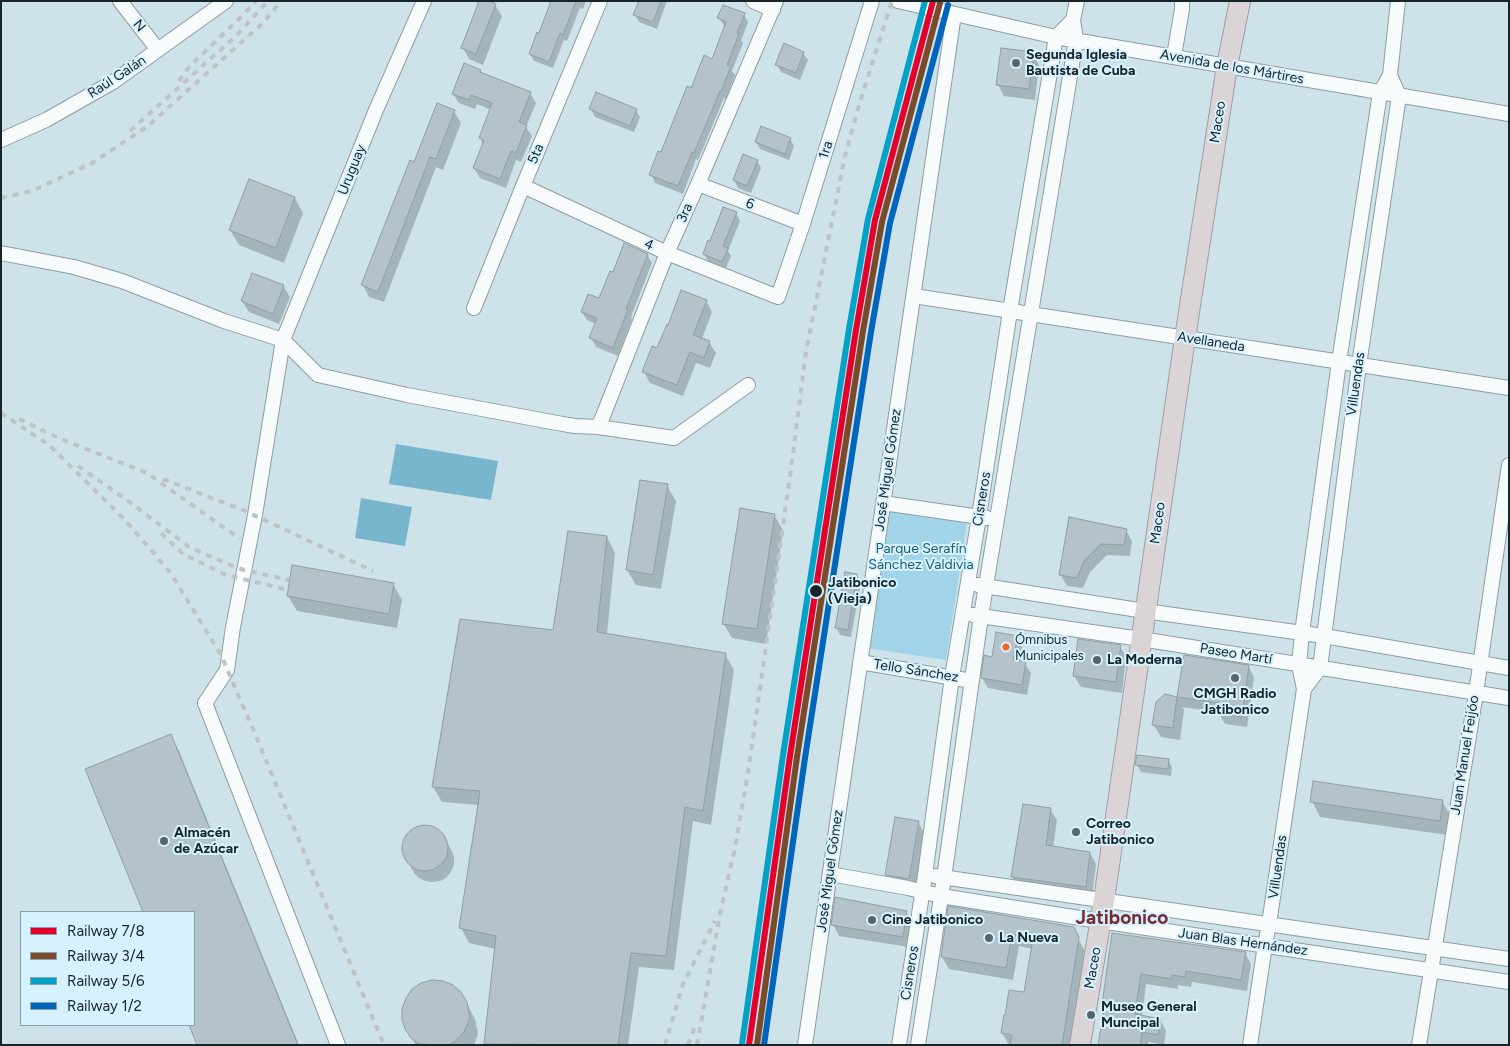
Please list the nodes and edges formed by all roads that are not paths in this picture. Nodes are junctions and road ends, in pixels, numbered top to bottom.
1 (120, 1) edge
2 (226, 1) edge
3 (424, 1) edge
4 (600, 1) edge
5 (753, 1) edge
6 (872, 1) edge
7 (898, 1) edge
8 (1077, 1) edge
9 (1182, 1) edge
10 (1240, 1) edge
11 (1398, 1) edge
12 (774, 5) edge
13 (954, 14) junction
14 (1074, 20) junction
15 (1056, 37) junction
16 (1076, 40) junction
17 (158, 50) junction
18 (1174, 56) junction
19 (1227, 66) junction
20 (1390, 76) junction
21 (1380, 93) junction
22 (1399, 96) junction
23 (1509, 114) edge
24 (1, 140) edge
25 (698, 184) junction
26 (523, 186) junction
27 (803, 224) junction
28 (1, 253) edge
29 (667, 253) junction
30 (914, 296) junction
31 (778, 297) joint
32 (474, 308) dead end
33 (1010, 311) junction
34 (1031, 315) junction
35 (1185, 338) junction
36 (283, 340) junction
37 (1339, 362) junction
38 (1359, 365) junction
39 (748, 385) dead end
40 (1509, 388) edge
41 (598, 427) junction
42 (1509, 465) edge
43 (883, 503) junction
44 (979, 517) junction
45 (998, 520) junction
46 (968, 584) junction
47 (987, 587) junction
48 (1145, 611) junction
49 (963, 614) junction
50 (981, 616) junction
51 (1302, 633) junction
52 (1324, 636) junction
53 (1141, 639) junction
54 (860, 662) junction
55 (1479, 663) junction
56 (1299, 665) junction
57 (1320, 668) junction
58 (1509, 668) edge
59 (952, 677) junction
60 (972, 681) junction
61 (1304, 689) junction
62 (1476, 693) junction
63 (1509, 698) edge
64 (830, 874) junction
65 (925, 875) junction
66 (944, 878) junction
67 (923, 892) junction
68 (941, 896) junction
69 (1104, 900) junction
70 (1101, 922) junction
71 (1269, 924) junction
72 (1265, 945) junction
73 (1434, 948) junction
74 (1509, 959) edge
75 (1432, 971) junction
76 (1509, 982) edge
77 (338, 1045) edge
78 (805, 1045) edge
79 (899, 1045) edge
80 (918, 1045) edge
81 (1080, 1045) edge
82 (1250, 1045) edge
83 (1419, 1045) edge

1 - 17 street, N
2 - 17 street, Raúl Galán
3 - 36 street, Uruguay
4 - 26 street, 5ta
5 - 12 street
6 - 27 street, 1ra
7 - 13 street, Avenida de los Mártires
8 - 14 street, Cisneros
9 - 18 street
10 - 19 highway, Maceo
11 - 20 street, Villuendas
12 - 25 street, 3ra
13 - 15 street, Avenida de los Mártires
13 - 30 street, José Miguel Gómez
14 - 15 street
14 - 16 street, Cisneros
15 - 16 street, Avenida de los Mártires
15 - 33 street, Cisneros
16 - 18 street, Avenida de los Mártires
16 - 34 street, Cisneros
17 - 24 street, Raúl Galán
18 - 19 street, Avenida de los Mártires
19 - 21 street, Avenida de los Mártires
19 - 35 highway, Maceo
20 - 21 street, Villuendas
20 - 22 street
21 - 22 street, Avenida de los Mártires
21 - 37 street, Villuendas
22 - 23 street, Avenida de los Mártires
22 - 38 street, Villuendas
25 - 27 street, 6
25 - 29 street, 3ra
26 - 29 street, 4
26 - 32 street, 5ta
27 - 31 street, 1ra
28 - 36 street
29 - 31 street, 4
29 - 41 street, 3ra
30 - 33 street, Avellaneda
30 - 43 street, José Miguel Gómez
33 - 34 street, Avellaneda
33 - 44 street, Cisneros
34 - 35 street, Avellaneda
34 - 45 street, Cisneros
35 - 37 street, Avellaneda
35 - 48 highway, Maceo
36 - 41 street
36 - 77 street, Uruguay
37 - 38 street, Avellaneda
37 - 51 street, Villuendas
38 - 40 street, Avellaneda
38 - 52 street, Villuendas
39 - 41 street
42 - 55 street, Juan Manuel Feijóo
43 - 44 street
43 - 54 street, José Miguel Gómez
44 - 45 street
44 - 46 street, Cisneros
45 - 47 street, Cisneros
46 - 47 street
46 - 49 street, Cisneros
47 - 48 street
47 - 50 street, Cisneros
48 - 51 street
48 - 53 highway, Maceo
49 - 50 street, Paseo Martí
49 - 59 street, Cisneros
50 - 53 street, Paseo Martí
50 - 60 street, Cisneros
51 - 52 street
51 - 56 street, Villuendas
52 - 55 street
52 - 57 street, Villuendas
53 - 56 street, Paseo Martí
53 - 69 highway, Maceo
54 - 59 street, Tello Sánchez
54 - 64 street, José Miguel Gómez
55 - 58 street
55 - 62 street, Juan Manuel Feijóo
56 - 57 street, Paseo Martí
56 - 61 street, Villuendas
57 - 61 street, Villuendas
57 - 62 street, Paseo Martí
59 - 60 street, Tello Sánchez
59 - 65 street, Cisneros
60 - 66 street, Cisneros
61 - 71 street, Villuendas
62 - 63 street, Paseo Martí
62 - 73 street, Juan Manuel Feijóo
64 - 67 street, Juan Blas Hernández
64 - 78 street, José Miguel Gómez
65 - 66 street, Juan Blas Hernández
65 - 67 street, Cisneros
66 - 68 street, Cisneros
66 - 69 street, Juan Blas Hernández
67 - 68 street, Juan Blas Hernández
67 - 79 street, Cisneros
68 - 70 street, Juan Blas Hernández
68 - 80 street, Cisneros
69 - 70 highway, Maceo
69 - 71 street, Juan Blas Hernández
70 - 72 street, Juan Blas Hernández
70 - 81 highway, Maceo
71 - 72 street, Villuendas
71 - 73 street, Juan Blas Hernández
72 - 75 street, Juan Blas Hernández
72 - 82 street, Villuendas
73 - 74 street, Juan Blas Hernández
73 - 75 street, Juan Manuel Feijóo
75 - 76 street, Juan Blas Hernández
75 - 83 street, Juan Manuel Feijóo

